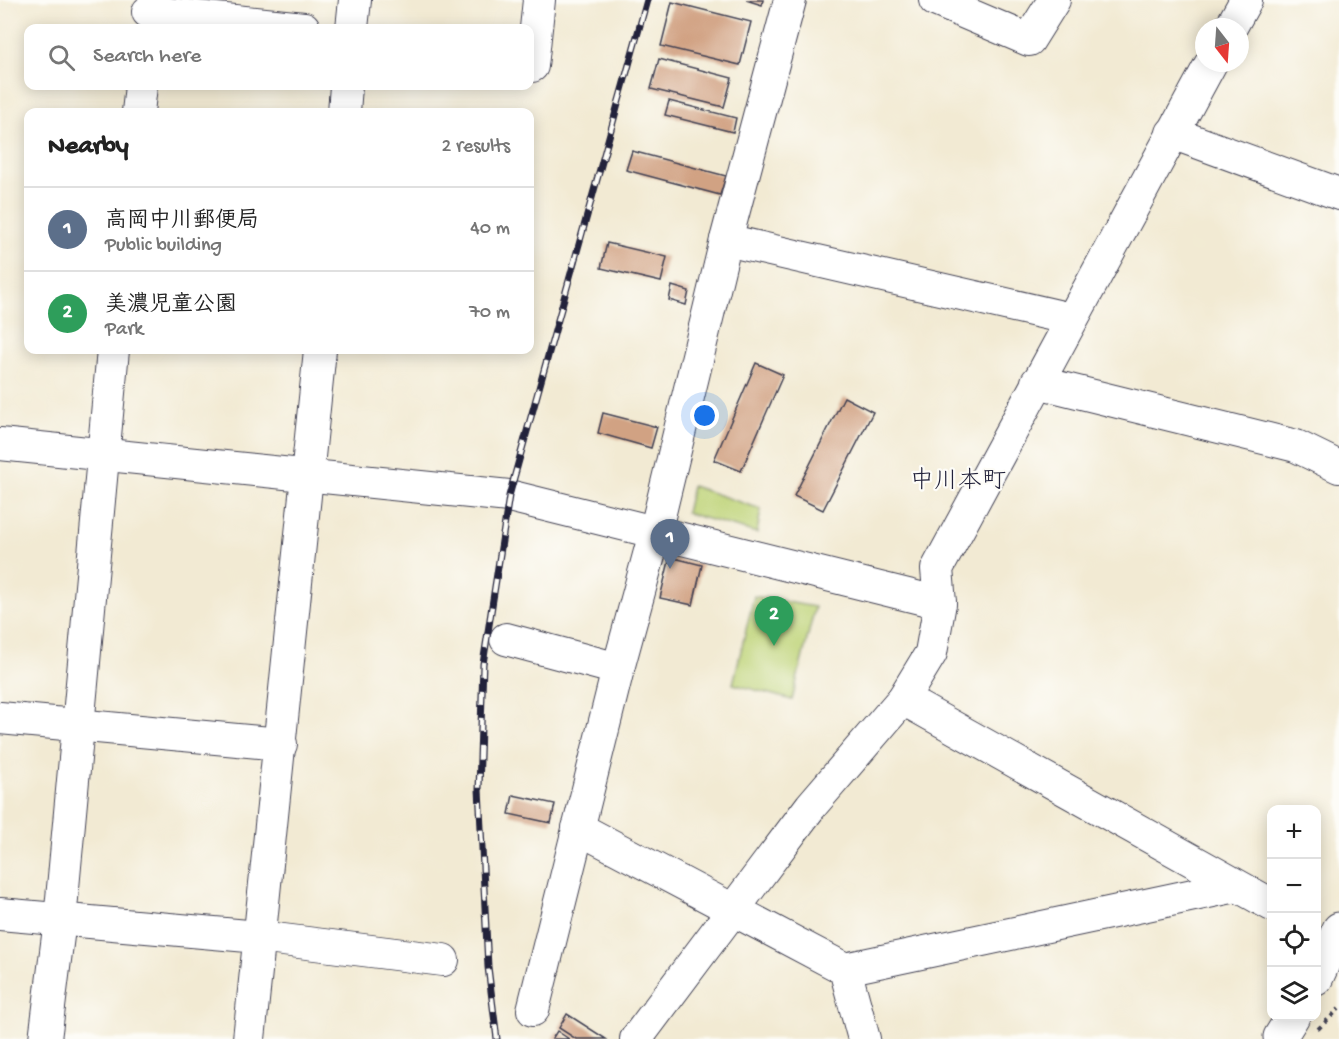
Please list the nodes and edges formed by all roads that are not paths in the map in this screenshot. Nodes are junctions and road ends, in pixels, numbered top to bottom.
1 (355, 0) edge
2 (539, 0) edge
3 (790, 0) edge
4 (935, 0) edge
5 (1054, 0) edge
6 (1246, 0) edge
7 (148, 13) edge
8 (1236, 18) edge
9 (262, 24) edge
10 (352, 24) edge
11 (534, 47) edge
12 (1205, 72) edge
13 (141, 90) edge
14 (346, 90) edge
15 (138, 108) edge
16 (344, 108) edge
17 (1172, 133) junction
18 (1339, 194) edge
19 (726, 240) junction
20 (1071, 319) junction
21 (112, 354) edge
22 (320, 354) edge
23 (1037, 382) junction
24 (0, 444) edge
25 (101, 454) junction
26 (1339, 467) edge
27 (307, 475) junction
28 (655, 533) junction
29 (940, 603) junction
30 (506, 639) dead end
31 (618, 669) junction
32 (903, 699) junction
33 (0, 718) edge
34 (79, 724) junction
35 (281, 744) junction
36 (578, 828) junction
37 (1236, 886) junction
38 (1267, 902) edge
39 (733, 908) junction
40 (0, 914) edge
41 (60, 920) junction
42 (1330, 933) edge
43 (259, 937) junction
44 (443, 960) dead end
45 (1320, 967) edge
46 (845, 969) junction
47 (533, 1010) dead end
48 (45, 1039) edge
49 (249, 1039) edge
50 (636, 1039) edge
51 (864, 1039) edge

1 - 10 street
2 - 11 street
3 - 19 street
4 - 5 street
6 - 8 street
7 - 9 street
12 - 17 street
13 - 15 street
14 - 16 street
17 - 18 street
17 - 20 street
19 - 20 street
19 - 28 street
20 - 23 street
21 - 25 street
22 - 27 street
23 - 26 street
23 - 29 street
24 - 25 street
25 - 27 street
25 - 34 street
27 - 28 street
27 - 35 street
28 - 29 street
28 - 31 street
29 - 32 street
30 - 31 street
31 - 36 street
32 - 37 street
32 - 39 street
33 - 34 street
34 - 35 street
34 - 41 street
35 - 43 street
36 - 39 street
36 - 47 street
37 - 38 street
37 - 46 street
39 - 46 street
39 - 50 street
40 - 41 street
41 - 43 street
41 - 48 street
42 - 45 main road
43 - 44 street
43 - 49 street
46 - 51 street

